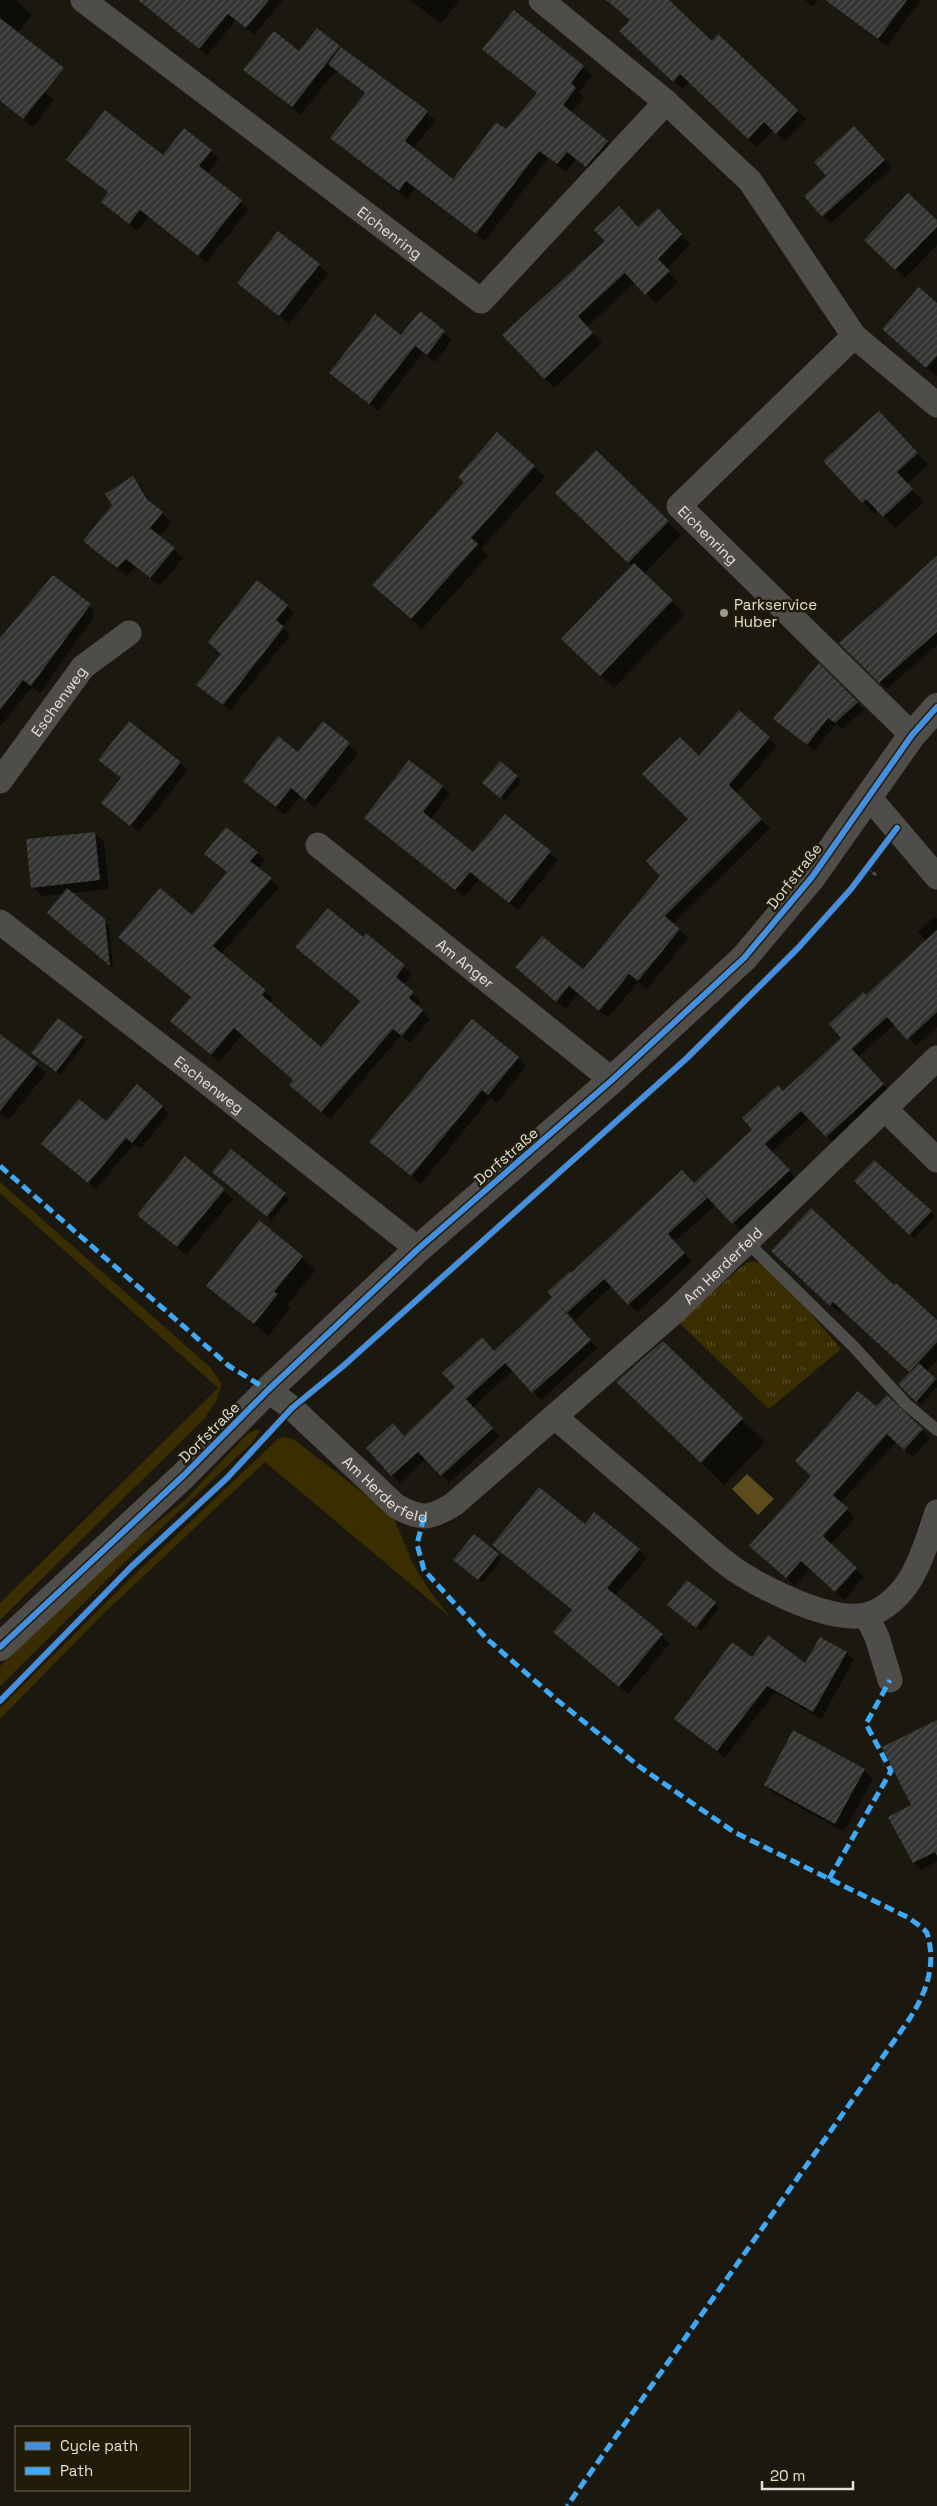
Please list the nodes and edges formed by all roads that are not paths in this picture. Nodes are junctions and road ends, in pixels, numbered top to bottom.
1 (84, 0) edge
2 (541, 0) edge
3 (666, 102) junction
4 (854, 336) junction
5 (937, 405) edge
6 (129, 633) dead end
7 (937, 707) edge
8 (912, 735) junction
9 (0, 781) edge
10 (869, 796) junction
11 (318, 846) dead end
12 (937, 877) edge
13 (0, 922) edge
14 (937, 1058) edge
15 (612, 1080) junction
16 (885, 1109) junction
17 (937, 1160) edge
18 (747, 1242) junction
19 (418, 1249) junction
20 (268, 1390) junction
21 (555, 1417) junction
22 (937, 1430) edge
23 (937, 1512) edge
24 (866, 1615) junction
25 (0, 1647) edge
26 (890, 1680) dead end

1 - 3 street, Eichenring
2 - 3 street
3 - 4 street
4 - 5 street
4 - 8 street, Eichenring
6 - 9 street, Eschenweg
7 - 8 street, Dorfstraße
8 - 10 street, Dorfstraße
10 - 12 street
10 - 15 street, Dorfstraße
11 - 15 street, Am Anger
13 - 19 street, Eschenweg
14 - 16 street, Am Herderfeld
15 - 19 street, Dorfstraße
16 - 17 street
16 - 18 street, Am Herderfeld
18 - 21 street, Am Herderfeld
18 - 22 lane
19 - 20 street, Dorfstraße
20 - 21 street, Am Herderfeld
20 - 25 street, Dorfstraße
21 - 24 street
23 - 24 street
24 - 26 street

